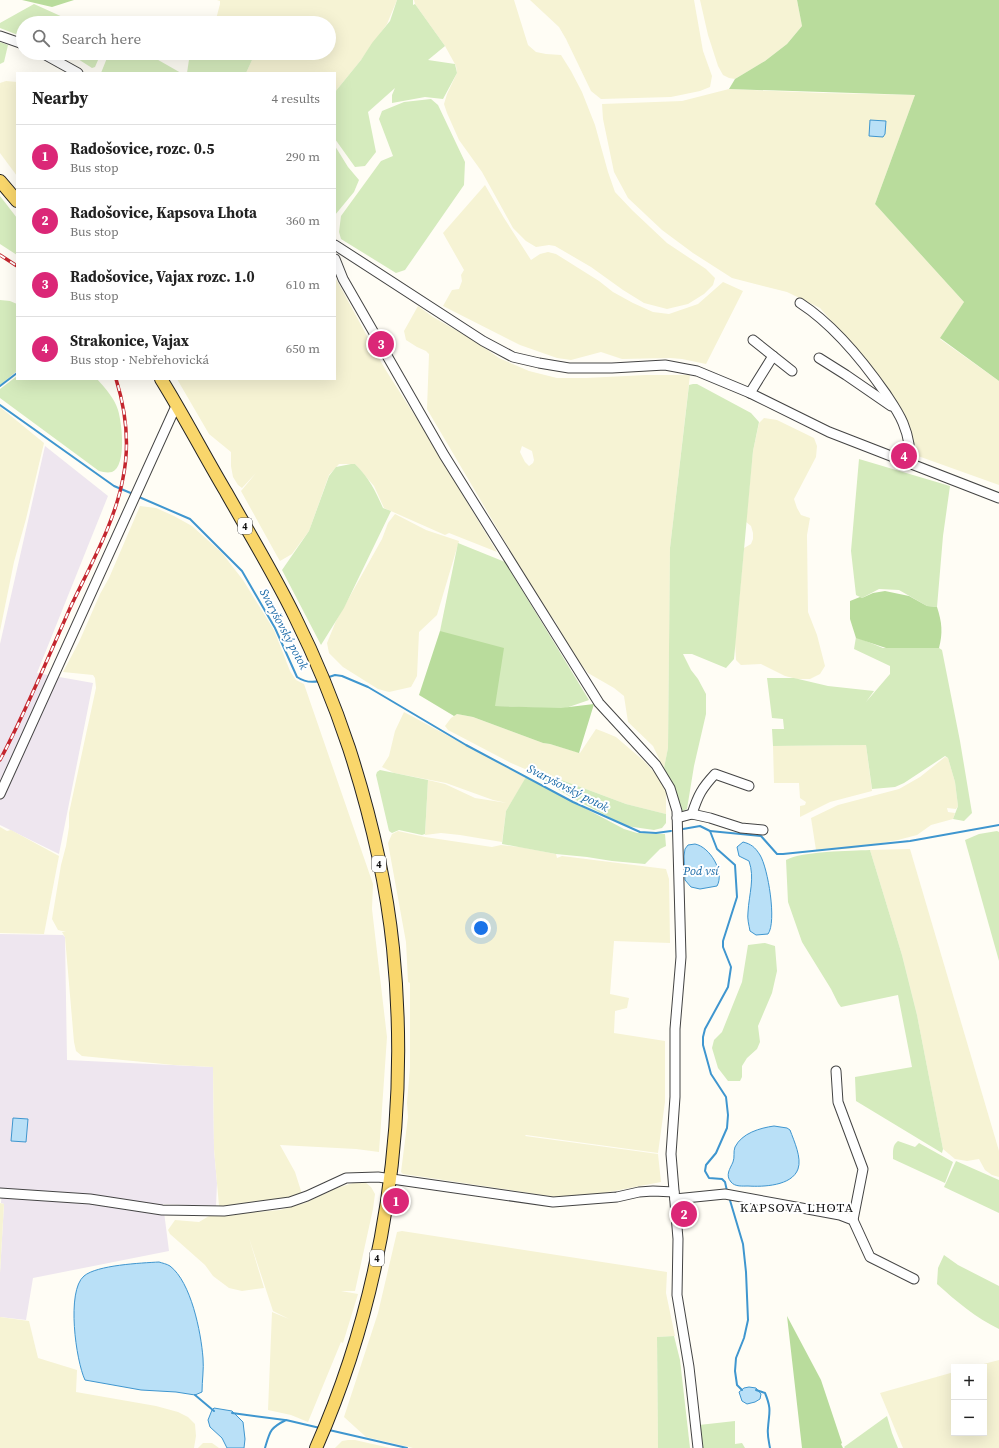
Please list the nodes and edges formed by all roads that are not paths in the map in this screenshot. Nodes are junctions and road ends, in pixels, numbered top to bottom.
1 (0, 36) edge
2 (16, 42) edge
3 (55, 60) edge
4 (76, 72) edge
5 (0, 181) edge
6 (16, 200) edge
7 (336, 247) edge
8 (336, 261) edge
9 (800, 303) dead end
10 (753, 340) dead end
11 (773, 356) junction
12 (819, 358) dead end
13 (792, 371) dead end
14 (162, 380) edge
15 (750, 393) junction
16 (176, 406) junction
17 (895, 409) junction
18 (909, 463) junction
19 (999, 498) edge
20 (749, 786) dead end
21 (0, 794) edge
22 (692, 814) junction
23 (677, 818) junction
24 (763, 830) dead end
25 (836, 1071) dead end
26 (391, 1180) junction
27 (0, 1194) edge
28 (675, 1196) junction
29 (853, 1220) junction
30 (914, 1279) dead end
31 (316, 1448) edge
32 (698, 1448) edge

1 - 2 street
3 - 4 street
5 - 6 main road
7 - 15 street
8 - 23 street
9 - 17 street
10 - 11 street
11 - 13 street
11 - 15 street
12 - 17 street
14 - 16 main road, 4
15 - 18 street
16 - 21 street
16 - 26 main road, 4
17 - 18 street
18 - 19 street
20 - 22 street
22 - 23 street
22 - 24 street
23 - 28 street
25 - 29 street
26 - 27 street
26 - 28 street
26 - 31 main road, 4
28 - 29 street
28 - 32 street
29 - 30 street

